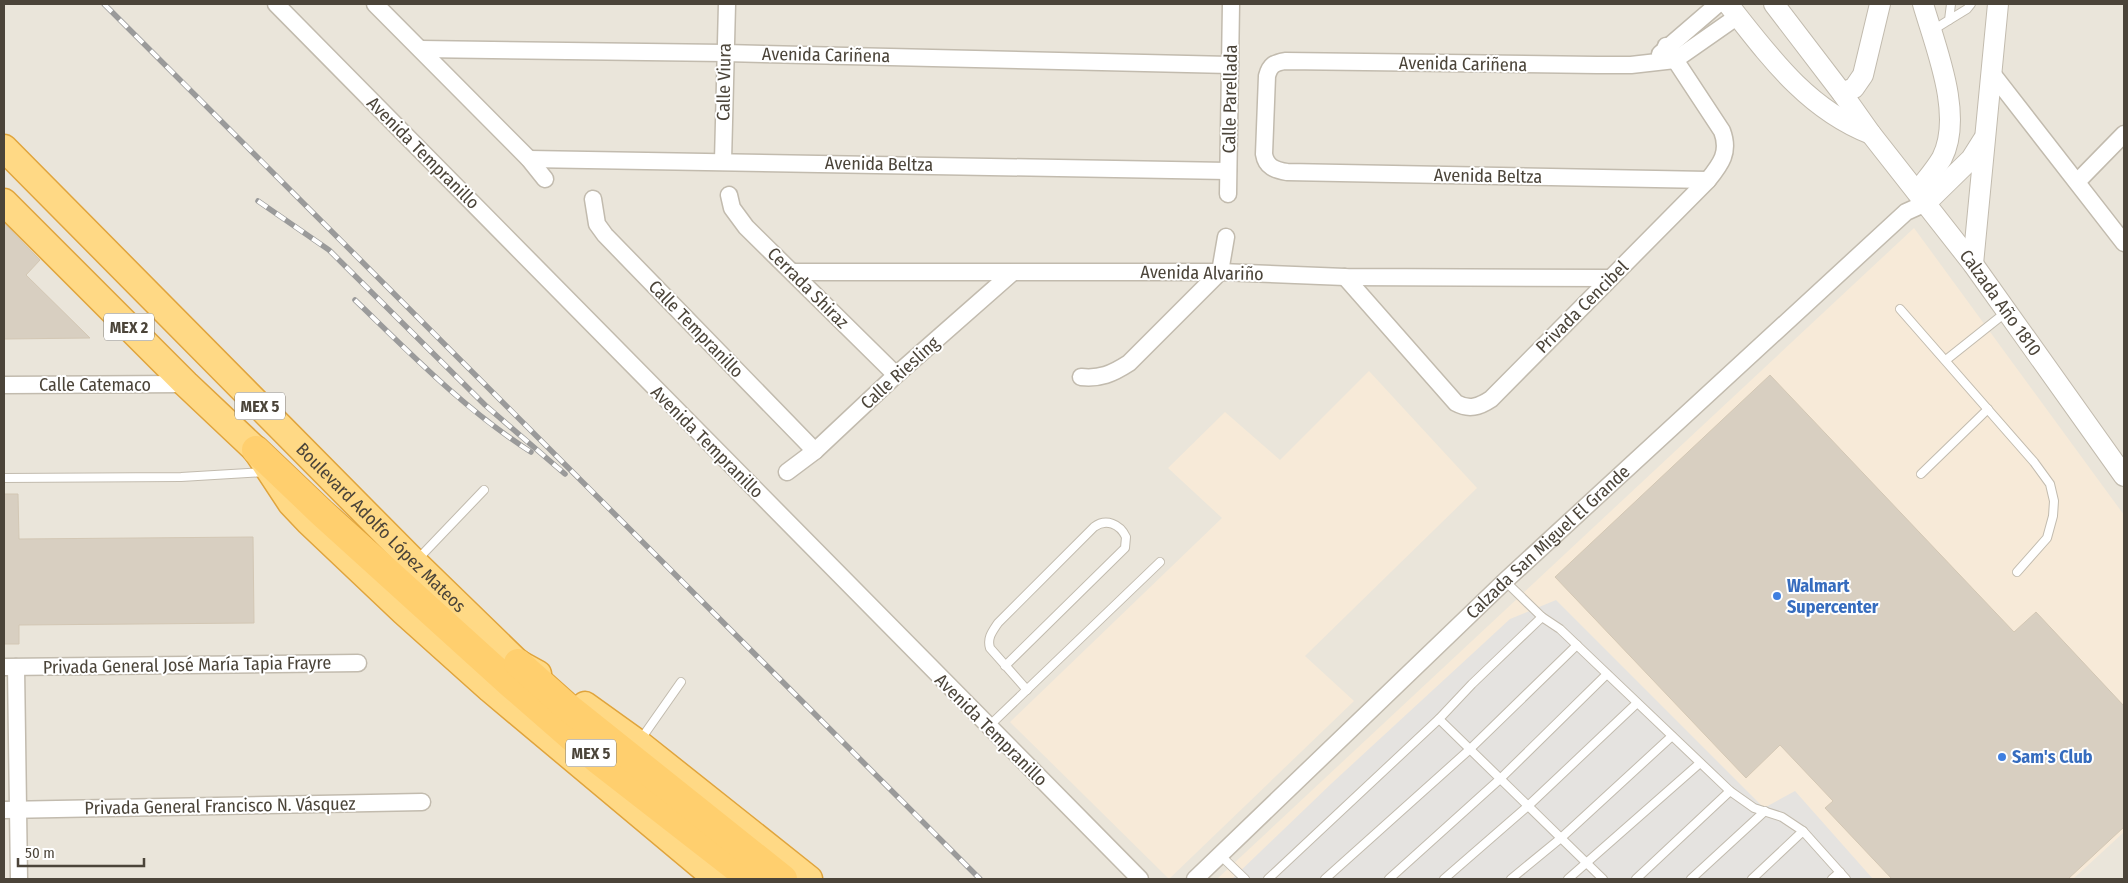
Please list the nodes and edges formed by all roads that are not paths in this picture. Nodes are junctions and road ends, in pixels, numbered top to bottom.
1 (276, 4) edge
2 (375, 4) edge
3 (726, 4) edge
4 (1231, 4) edge
5 (1718, 4) edge
6 (1774, 4) edge
7 (1880, 4) edge
8 (1923, 4) edge
9 (1951, 4) edge
10 (1971, 4) edge
11 (1998, 4) edge
12 (1733, 10) edge
13 (1949, 20) junction
14 (1931, 32) junction
15 (421, 49) junction
16 (725, 53) junction
17 (1671, 53) junction
18 (1230, 65) junction
19 (1991, 72) junction
20 (1842, 93) junction
21 (1871, 134) junction
22 (2124, 134) edge
23 (1985, 136) junction
24 (4, 148) edge
25 (529, 160) junction
26 (723, 161) junction
27 (1270, 166) joint
28 (1228, 171) junction
29 (545, 179) dead end
30 (1708, 180) junction
31 (2077, 182) junction
32 (1228, 194) dead end
33 (729, 195) dead end
34 (1921, 198) junction
35 (593, 200) dead end
36 (4, 202) edge
37 (1226, 237) dead end
38 (2124, 243) edge
39 (1973, 264) junction
40 (793, 272) junction
41 (1220, 272) junction
42 (1012, 273) junction
43 (1345, 277) junction
44 (1610, 278) junction
45 (1900, 310) dead end
46 (2007, 311) junction
47 (1946, 360) junction
48 (896, 376) junction
49 (1080, 377) dead end
50 (186, 384) junction
51 (4, 385) edge
52 (1988, 408) junction
53 (815, 451) junction
54 (263, 461) junction
55 (787, 472) dead end
56 (1921, 474) dead end
57 (2124, 476) edge
58 (4, 478) edge
59 (484, 490) dead end
60 (1160, 562) dead end
61 (415, 563) junction
62 (2017, 572) dead end
63 (1505, 581) junction
64 (1542, 617) junction
65 (1576, 645) junction
66 (358, 663) dead end
67 (518, 663) junction
68 (1006, 666) junction
69 (10, 667) edge
70 (1607, 674) junction
71 (681, 682) dead end
72 (1026, 690) junction
73 (1637, 703) junction
74 (1439, 719) junction
75 (988, 727) junction
76 (1672, 736) junction
77 (638, 743) junction
78 (1469, 750) junction
79 (1700, 763) junction
80 (1500, 779) junction
81 (1730, 791) junction
82 (422, 802) dead end
83 (1528, 806) junction
84 (11, 810) edge
85 (1765, 811) junction
86 (1803, 831) junction
87 (1561, 838) junction
88 (1220, 855) junction
89 (1587, 864) junction
90 (1840, 872) junction
91 (19, 879) edge
92 (717, 879) edge
93 (751, 879) edge
94 (783, 879) edge
95 (809, 879) edge
96 (1140, 879) edge
97 (1194, 879) edge
98 (1245, 879) edge
99 (1268, 879) edge
100 (1325, 879) edge
101 (1389, 879) edge
102 (1444, 879) edge
103 (1511, 879) edge
104 (1568, 879) edge
105 (1603, 879) edge
106 (1636, 879) edge
107 (1691, 879) edge
108 (1752, 879) edge
109 (1832, 879) edge
110 (1846, 879) edge

1 - 75 street, Avenida Tempranillo
2 - 15 street
3 - 16 street, Calle Viura
4 - 18 street, Calle Parellada
5 - 17 street, Avenida Cariñena
6 - 20 street, Calzada Año 1810
7 - 20 street
8 - 14 street, Calzada San Miguel El Grande
9 - 13 lane
10 - 13 lane
11 - 19 street, Calzada San Miguel El Grande
12 - 17 street, Avenida Cariñena
12 - 21 street
13 - 14 lane
14 - 34 street, Calzada San Miguel El Grande
15 - 16 street, Avenida Cariñena
15 - 25 street
16 - 18 street, Avenida Cariñena
16 - 26 street, Calle Viura
17 - 27 street, Avenida Cariñena
17 - 30 street, Privada Cencibel
18 - 28 street, Calle Parellada
19 - 23 street, Calzada San Miguel El Grande
19 - 31 street
20 - 21 street, Calzada Año 1810
21 - 34 street, Calzada Año 1810
22 - 31 street
23 - 34 street, Calzada San Miguel El Grande
23 - 39 street
24 - 61 highway, Boulevard Adolfo López Mateos / MEX 5
25 - 26 street, Avenida Beltza
25 - 29 street
26 - 28 street, Avenida Beltza
27 - 30 street, Avenida Beltza
28 - 32 street, Calle Parellada
30 - 44 street, Privada Cencibel
31 - 38 street
33 - 40 street, Cerrada Shiraz
34 - 39 street, Calzada Año 1810
34 - 63 street, Calzada San Miguel El Grande
35 - 53 street, Calle Tempranillo
36 - 50 highway, Boulevard Adolfo López Mateos / MEX 2
37 - 41 street
39 - 46 street, Calzada Año 1810
40 - 42 street, Avenida Alvariño
40 - 48 street, Cerrada Shiraz
41 - 42 street, Avenida Alvariño
41 - 43 street, Avenida Alvariño
41 - 49 street
42 - 48 street, Calle Riesling
43 - 44 street, Avenida Alvariño
43 - 44 street, Privada Cencibel
45 - 47 lane
46 - 47 lane
46 - 57 street, Calzada Año 1810
47 - 52 lane
48 - 53 street, Calle Riesling
50 - 51 street, Calle Catemaco
50 - 54 highway, Boulevard Adolfo López Mateos / MEX 2
52 - 56 lane
52 - 62 lane
53 - 55 street, Calle Riesling
54 - 58 lane
54 - 92 highway
54 - 93 highway, Boulevard Adolfo López Mateos / MEX 5
59 - 61 lane
60 - 72 lane
61 - 67 highway, Boulevard Adolfo López Mateos / MEX 5
63 - 64 lane
63 - 88 street, Calzada San Miguel El Grande
64 - 65 lane
64 - 74 lane
65 - 70 lane
65 - 78 lane
66 - 69 street, Privada General José María Tapia Frayre
67 - 77 highway
67 - 94 highway, Boulevard Adolfo López Mateos / MEX 5
68 - 68 lane
68 - 72 lane
69 - 84 street
70 - 73 lane
70 - 80 lane
71 - 77 lane
72 - 75 lane
73 - 76 lane
73 - 83 lane
74 - 78 lane
74 - 99 lane
75 - 96 street, Avenida Tempranillo
76 - 79 lane
76 - 87 lane
77 - 95 highway
78 - 80 lane
78 - 100 lane
79 - 81 lane
79 - 89 lane
80 - 83 lane
80 - 101 lane
81 - 85 lane
81 - 106 lane
82 - 84 street, Privada General Francisco N. Vásquez
83 - 87 lane
83 - 102 lane
84 - 91 street
85 - 86 lane
85 - 107 lane
86 - 90 lane
86 - 108 lane
87 - 89 lane
87 - 103 lane
88 - 97 street, Calzada San Miguel El Grande
88 - 98 lane
89 - 104 lane
89 - 105 lane
90 - 109 lane
90 - 110 lane

